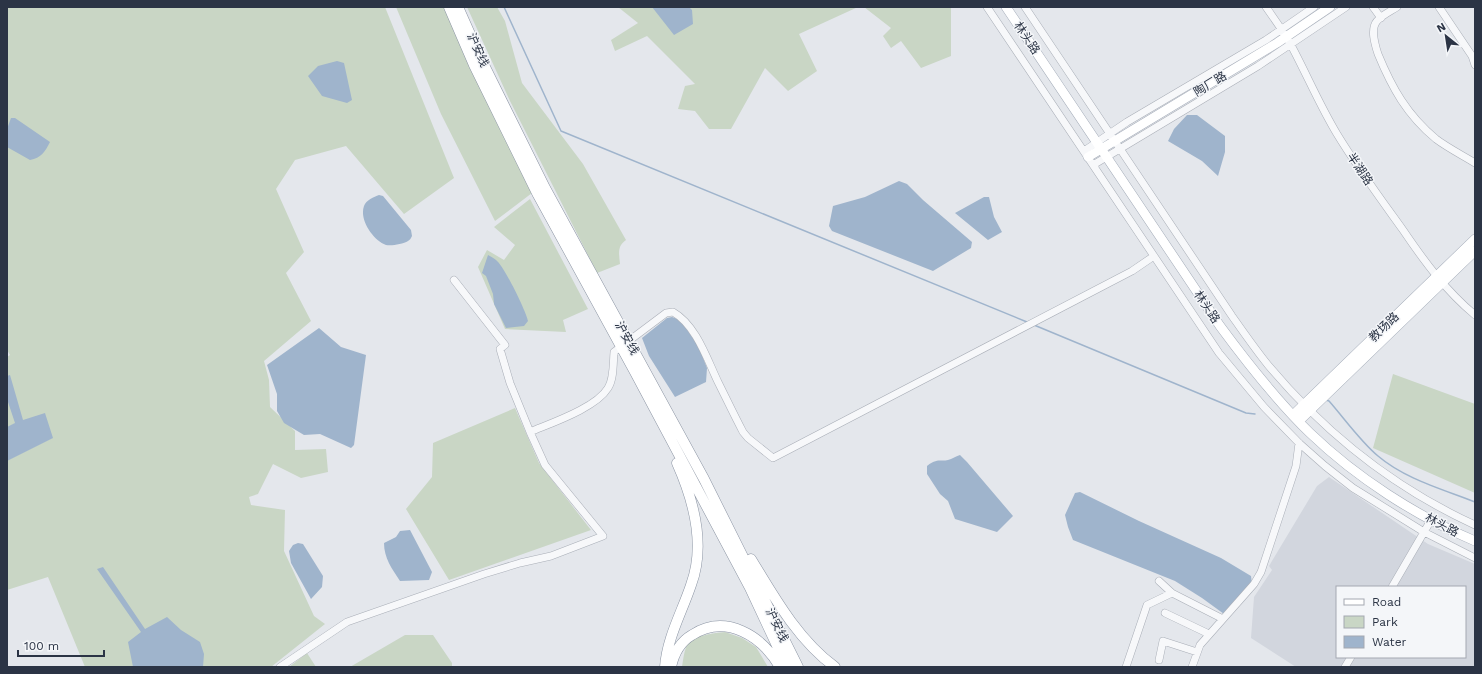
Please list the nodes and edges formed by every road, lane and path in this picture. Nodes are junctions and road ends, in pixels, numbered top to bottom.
1 (449, 7) edge
2 (458, 7) edge
3 (988, 7) edge
4 (1006, 7) edge
5 (1024, 7) edge
6 (1266, 7) edge
7 (1314, 7) edge
8 (1330, 7) edge
9 (1346, 7) edge
10 (1373, 7) edge
11 (1397, 7) edge
12 (1439, 7) edge
13 (1381, 18) junction
14 (1286, 37) junction
15 (1475, 65) edge
16 (1115, 141) junction
17 (1102, 149) junction
18 (1089, 158) junction
19 (1475, 163) edge
20 (1475, 239) edge
21 (1475, 251) edge
22 (1154, 256) junction
23 (1440, 279) junction
24 (454, 280) dead end
25 (1475, 315) edge
26 (625, 344) junction
27 (635, 372) junction
28 (1307, 407) junction
29 (1296, 418) junction
30 (530, 432) junction
31 (1299, 443) junction
32 (704, 479) junction
33 (1431, 520) junction
34 (1475, 525) edge
35 (1424, 532) junction
36 (1475, 541) edge
37 (1475, 558) edge
38 (1159, 581) dead end
39 (1393, 586) edge
40 (1172, 593) junction
41 (1165, 613) dead end
42 (1223, 619) junction
43 (1209, 634) junction
44 (1197, 652) junction
45 (1350, 658) edge
46 (1158, 660) dead end
47 (280, 667) edge
48 (664, 667) edge
49 (671, 667) edge
50 (780, 667) edge
51 (787, 667) edge
52 (798, 667) edge
53 (835, 667) edge
54 (1126, 667) edge
55 (1192, 667) edge
56 (1345, 667) edge

1 - 26 highway, 沪安线
2 - 26 highway, 沪安线
3 - 18 street
4 - 17 main road, 林头路
5 - 16 street
6 - 14 street, 半湖路
7 - 14 street
8 - 14 main road, 陶厂路
9 - 14 street
10 - 13 street
11 - 13 street
12 - 15 street
13 - 19 street
14 - 16 main road, 陶厂路
14 - 23 street, 半湖路
16 - 17 main road, 陶厂路
16 - 28 street
17 - 18 main road, 陶厂路
17 - 29 main road, 林头路
18 - 22 street
20 - 23 main road, 教场路
21 - 23 main road, 教场路
22 - 26 street
22 - 31 street
23 - 25 street, 半湖路
23 - 28 main road, 教场路
24 - 30 street
26 - 27 highway, 沪安线
26 - 30 street
26 - 32 highway, 沪安线
27 - 48 highway
27 - 51 highway, 沪安线
28 - 29 main road, 教场路
28 - 34 street
29 - 33 main road, 林头路
30 - 47 street
31 - 35 street
31 - 42 street
32 - 52 highway, 沪安线
32 - 53 highway
33 - 35 street
33 - 36 main road, 林头路
35 - 37 street
35 - 39 street
38 - 40 street
40 - 42 street
40 - 54 street
41 - 43 street
42 - 43 street
43 - 44 street
44 - 46 street
44 - 55 street
45 - 56 street
49 - 50 highway

